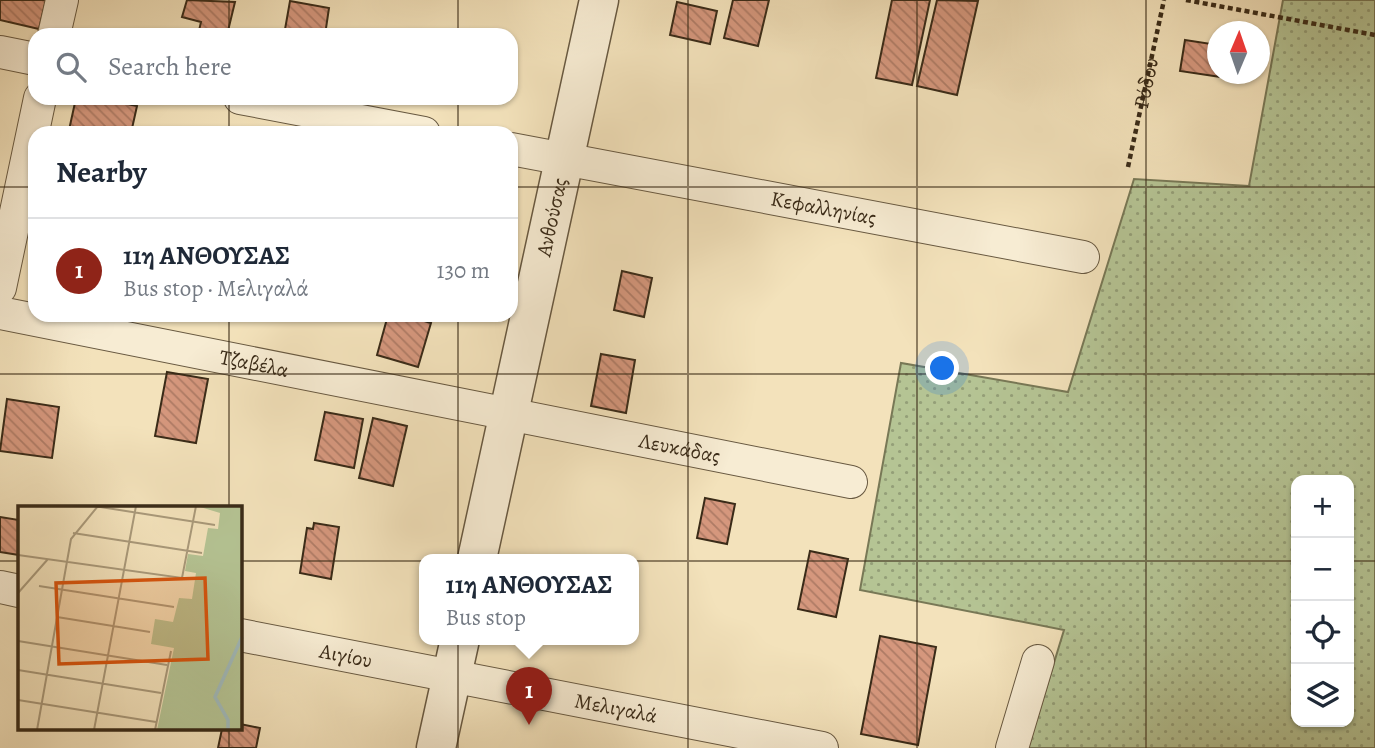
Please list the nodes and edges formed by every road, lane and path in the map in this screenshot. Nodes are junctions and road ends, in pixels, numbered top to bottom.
1 (62, 0) edge
2 (599, 0) edge
3 (1164, 0) edge
4 (1186, 0) edge
5 (56, 28) edge
6 (1375, 36) edge
7 (0, 52) edge
8 (28, 58) edge
9 (39, 105) edge
10 (277, 105) edge
11 (34, 126) edge
12 (387, 126) edge
13 (518, 150) edge
14 (28, 155) edge
15 (563, 159) junction
16 (1128, 167) dead end
17 (1083, 257) dead end
18 (0, 288) edge
19 (0, 313) edge
20 (28, 319) edge
21 (44, 322) edge
22 (507, 416) junction
23 (851, 482) dead end
24 (478, 554) edge
25 (0, 587) edge
26 (18, 591) edge
27 (242, 635) edge
28 (459, 645) edge
29 (1038, 661) dead end
30 (452, 676) junction
31 (436, 748) edge
32 (822, 748) edge
33 (1012, 748) edge

1 - 5 street
2 - 15 street, Ανθούσας
3 - 16 path, Ρόδου
4 - 6 path
7 - 8 street
9 - 11 street
10 - 12 street
13 - 15 street, Κεφαλληνίας
14 - 18 street
15 - 17 street, Κεφαλληνίας
15 - 22 street, Ανθούσας
19 - 20 street, Τζαβέλα
21 - 22 street, Τζαβέλα
22 - 23 street, Λευκάδας
22 - 24 street, Ανθούσας
25 - 26 street
27 - 30 street, Αιγίου
28 - 30 street
29 - 33 street
30 - 31 street
30 - 32 street, Μελιγαλά

